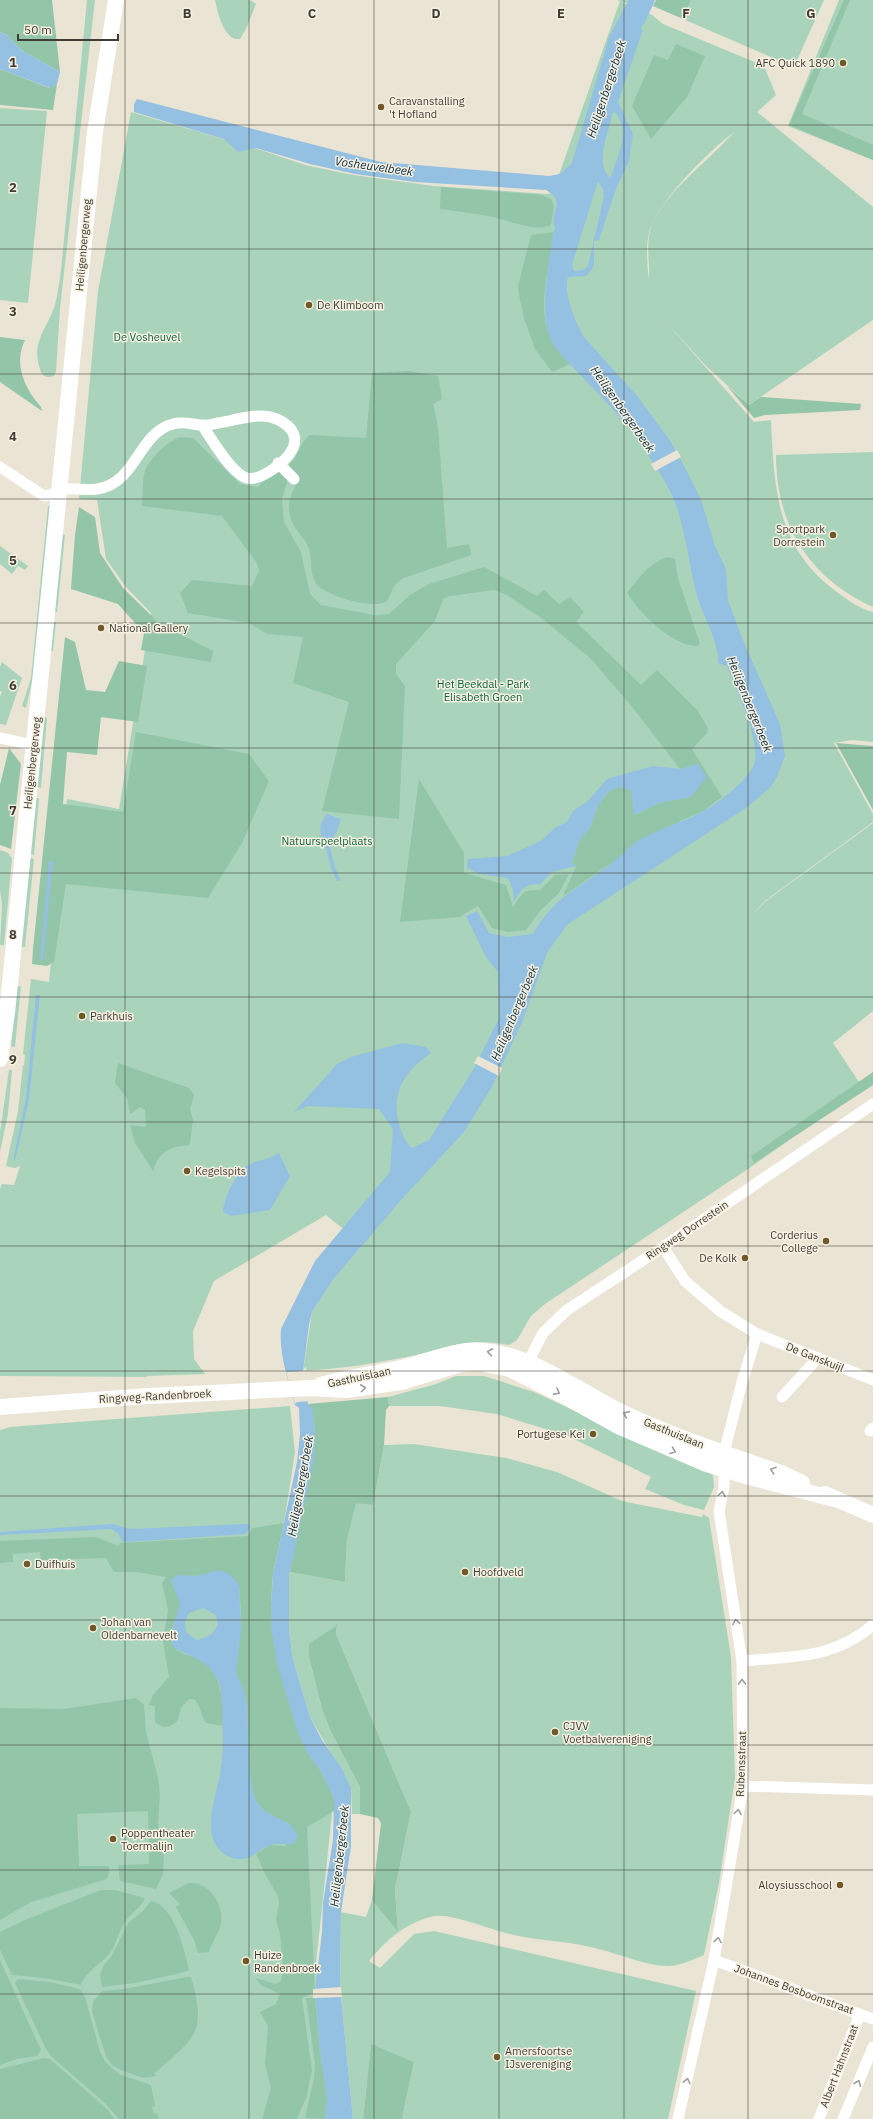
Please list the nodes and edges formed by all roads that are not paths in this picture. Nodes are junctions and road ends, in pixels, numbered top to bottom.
1 (116, 0) edge
2 (202, 425) junction
3 (278, 463) junction
4 (0, 467) edge
5 (294, 479) dead end
6 (58, 492) junction
7 (0, 738) edge
8 (33, 745) junction
9 (0, 1059) edge
10 (873, 1104) edge
11 (663, 1247) junction
12 (757, 1334) junction
13 (818, 1358) junction
14 (525, 1369) junction
15 (873, 1380) edge
16 (310, 1388) joint
17 (782, 1397) dead end
18 (0, 1407) edge
19 (724, 1453) junction
20 (724, 1470) junction
21 (834, 1499) junction
22 (873, 1515) edge
23 (873, 1625) edge
24 (742, 1661) junction
25 (743, 1786) junction
26 (873, 1790) edge
27 (714, 1960) junction
28 (860, 2014) junction
29 (873, 2019) edge
30 (873, 2047) edge
31 (678, 2119) edge
32 (819, 2119) edge
33 (843, 2119) edge

1 - 6 main road, Heiligenbergerweg
2 - 3 street
2 - 3 street
2 - 6 street
3 - 5 street
4 - 6 street
6 - 8 main road, Heiligenbergerweg
7 - 8 street
8 - 9 main road, Heiligenbergerweg
10 - 11 street, Ringweg Dorrestein
11 - 12 street, De Ganskuijl
11 - 14 street, Ringweg Dorrestein
12 - 13 street, De Ganskuijl
12 - 19 street, Rubensstraat
13 - 15 street, De Ganskuijl
13 - 17 street
14 - 16 main road, Gasthuislaan
19 -> 14 main road, Gasthuislaan
14 -> 20 main road, Gasthuislaan
16 - 18 main road, Ringweg-Randenbroek
19 - 20 street, Rubensstraat
21 -> 19 main road, Gasthuislaan
20 - 21 main road, Gasthuislaan
24 -> 20 street, Rubensstraat
21 - 22 main road, Gasthuislaan
23 - 24 street
25 -> 24 street, Rubensstraat
25 - 26 street
27 -> 25 street, Rubensstraat
27 - 28 street, Johannes Bosboomstraat
31 -> 27 street, Rubensstraat
28 - 29 street, Johannes Bosboomstraat
28 - 32 street, Albert Hahnstraat
33 -> 30 street, Albert Hahnstraat

